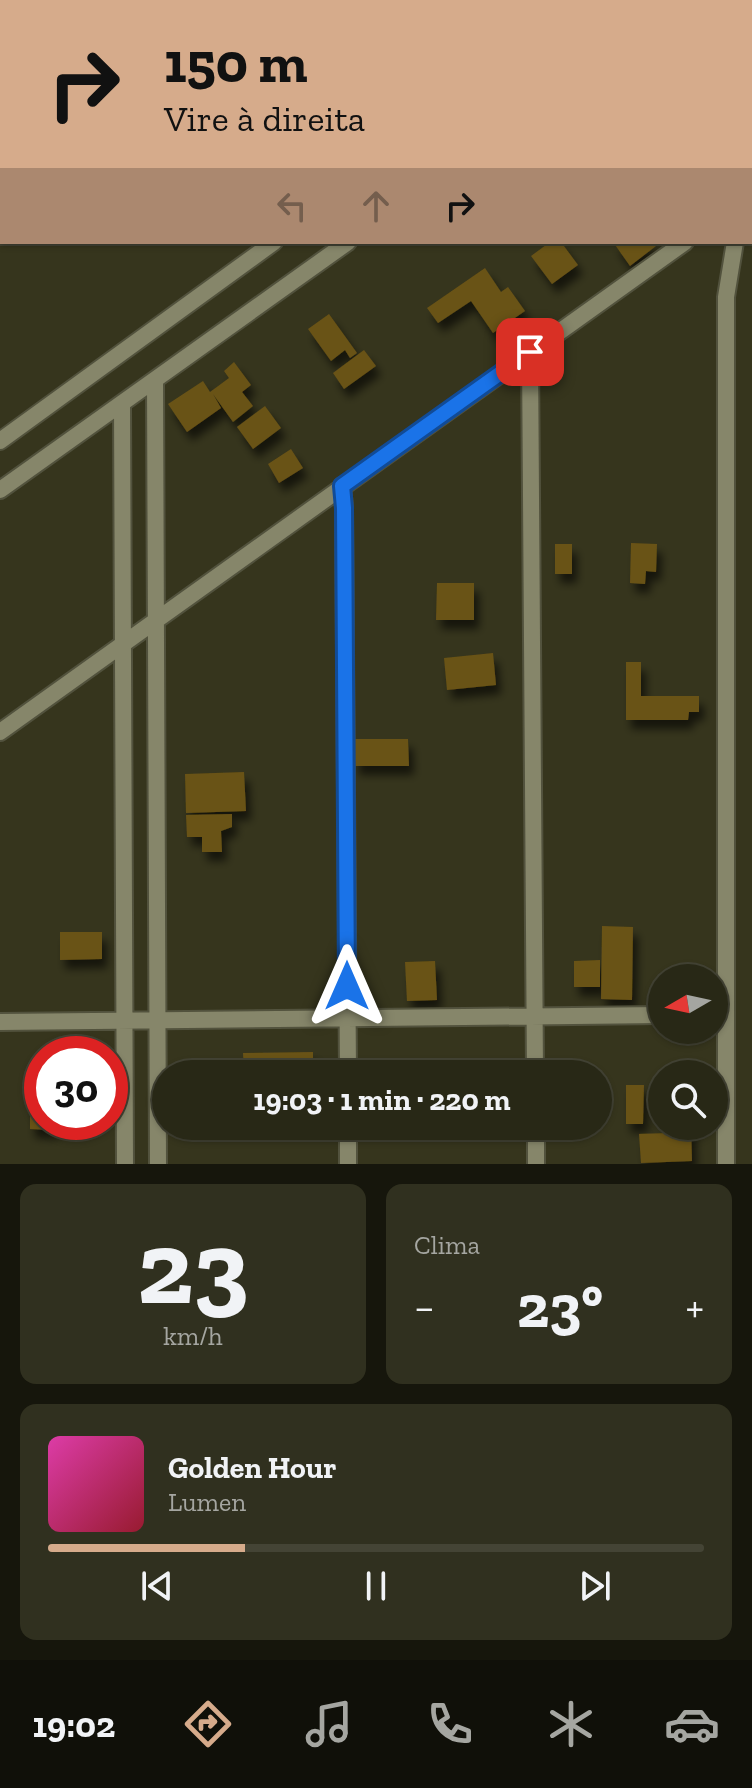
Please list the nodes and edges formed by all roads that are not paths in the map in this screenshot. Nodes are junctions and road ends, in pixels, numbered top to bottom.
1 (271, 244) edge
2 (345, 244) edge
3 (682, 244) edge
4 (736, 244) edge
5 (530, 352) junction
6 (155, 380) junction
7 (122, 404) junction
8 (0, 441) edge
9 (342, 486) junction
10 (0, 490) edge
11 (156, 620) junction
12 (122, 644) junction
13 (0, 732) edge
14 (719, 964) edge
15 (648, 1015) edge
16 (535, 1016) junction
17 (348, 1018) junction
18 (124, 1020) junction
19 (157, 1020) junction
20 (0, 1022) edge
21 (720, 1044) edge
22 (348, 1060) edge
23 (535, 1060) edge
24 (348, 1140) edge
25 (536, 1140) edge
26 (125, 1164) edge
27 (158, 1164) edge
28 (348, 1164) edge
29 (536, 1164) edge
30 (726, 1164) edge

1 - 8 street
2 - 6 street
3 - 5 street
4 - 14 street
5 - 9 street
5 - 16 street
6 - 7 street
6 - 11 street
7 - 10 street
7 - 12 street
9 - 11 street
9 - 17 street
11 - 12 street
11 - 19 street
12 - 13 street
12 - 18 street
15 - 16 street
16 - 17 street
16 - 23 street
17 - 19 street
17 - 22 street
18 - 19 street
18 - 20 street
18 - 26 street
19 - 27 street
21 - 30 street
24 - 28 street
25 - 29 street

